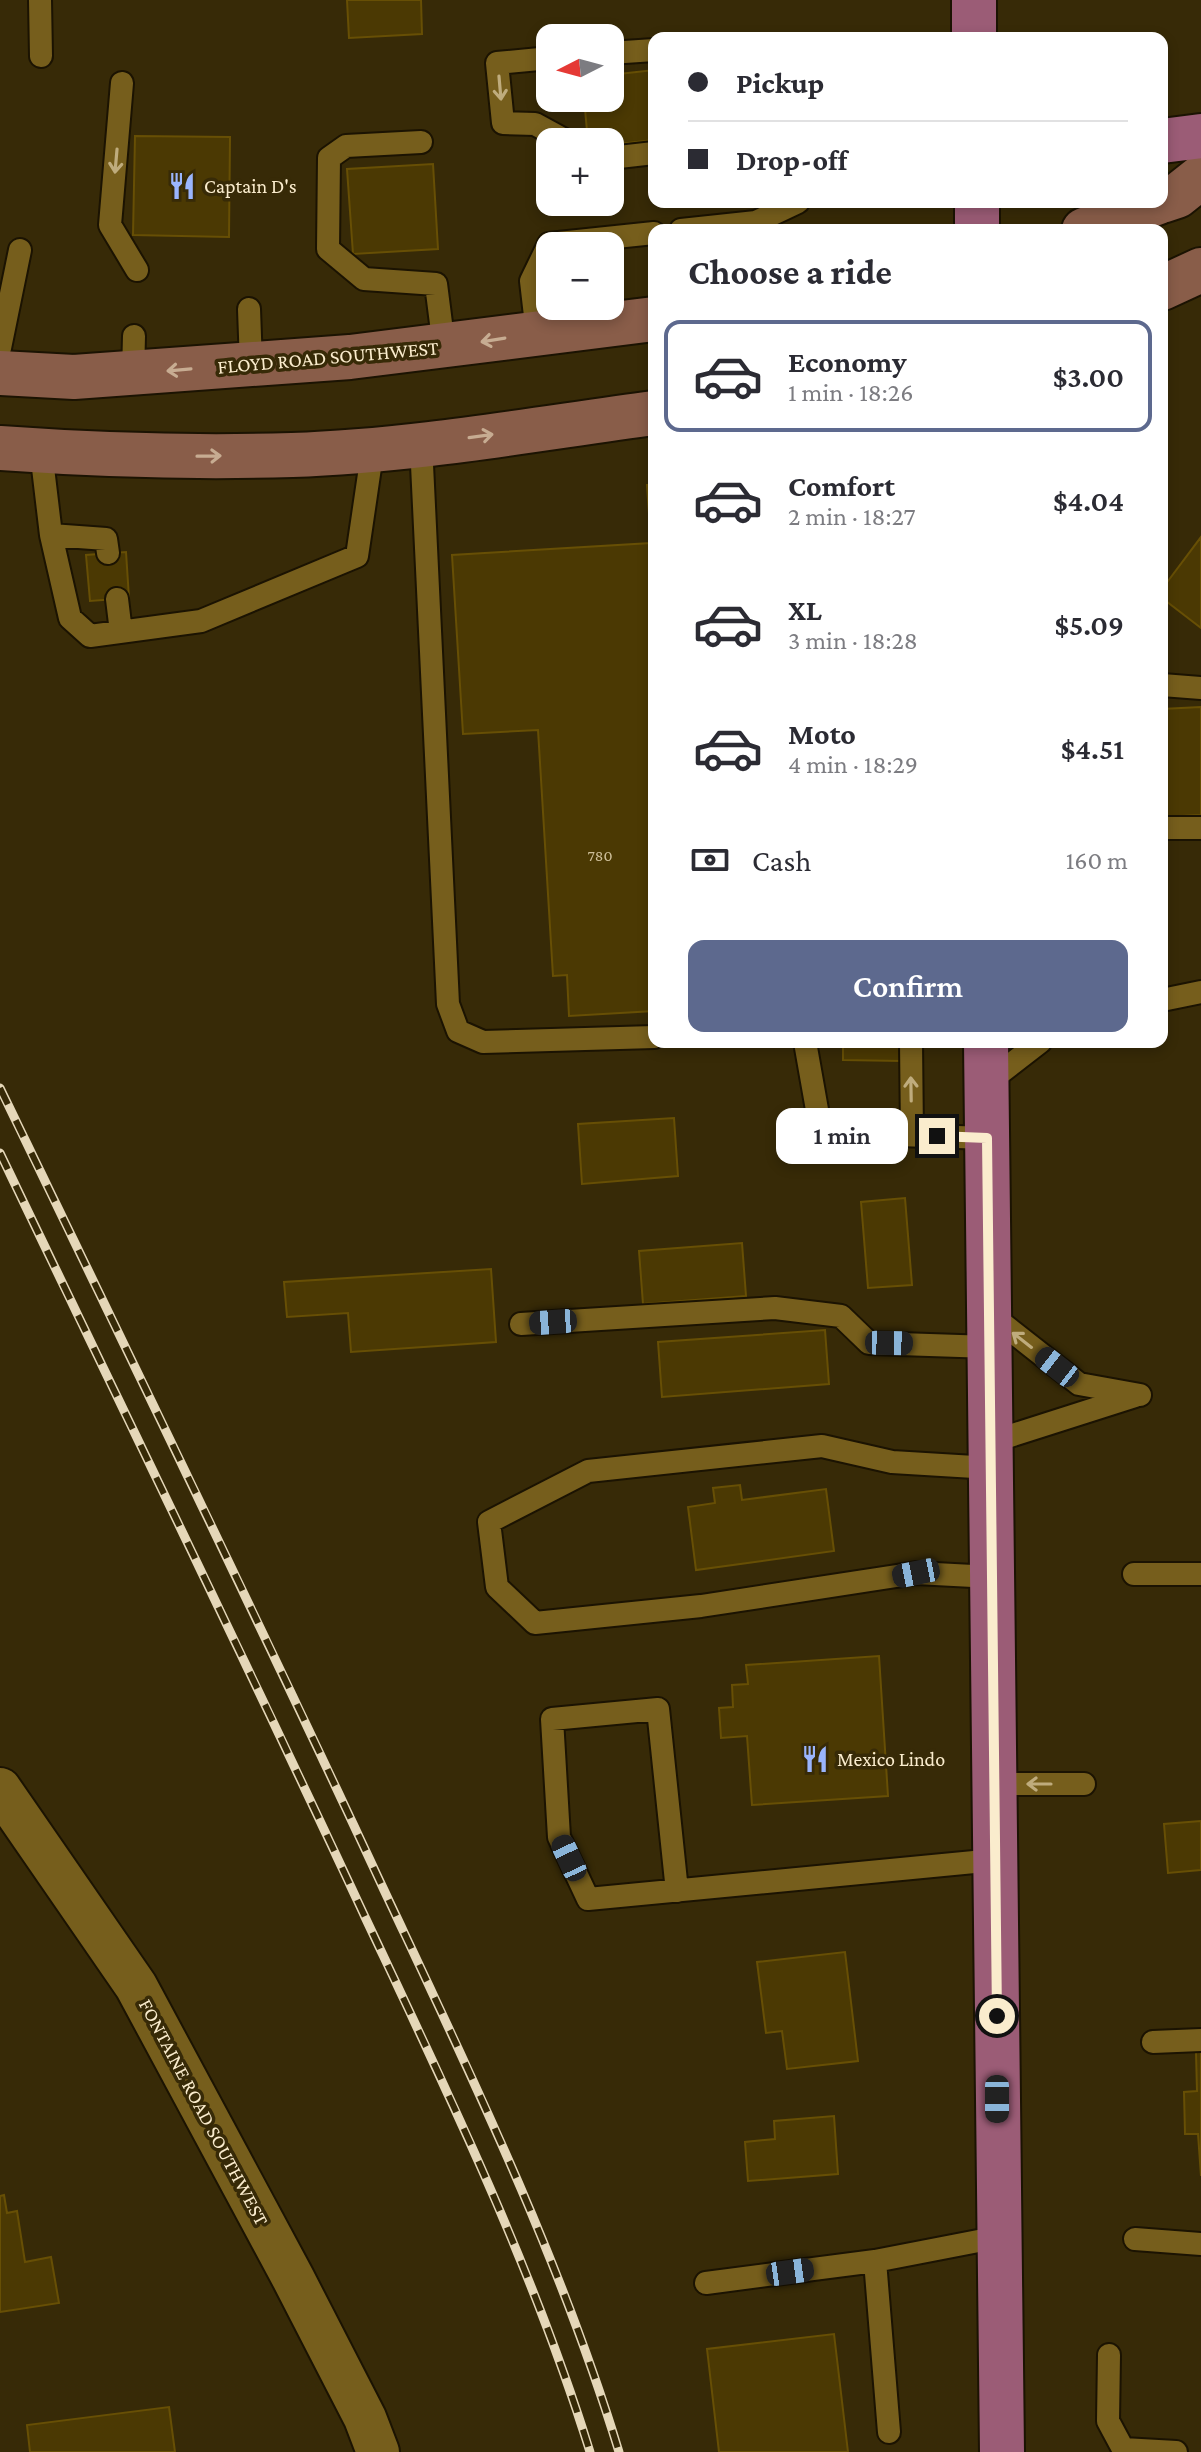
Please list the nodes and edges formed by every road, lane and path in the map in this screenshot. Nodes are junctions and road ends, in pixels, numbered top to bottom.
1 (40, 0) edge
2 (648, 50) edge
3 (624, 52) edge
4 (41, 56) dead end
5 (536, 59) edge
6 (122, 83) dead end
7 (542, 128) edge
8 (1201, 136) edge
9 (1168, 140) edge
10 (421, 142) dead end
11 (648, 154) edge
12 (624, 156) edge
13 (1201, 177) edge
14 (1168, 199) edge
15 (785, 208) edge
16 (1144, 208) edge
17 (737, 224) edge
18 (1100, 224) edge
19 (648, 234) edge
20 (20, 250) dead end
21 (137, 270) dead end
22 (1201, 270) edge
23 (1168, 285) edge
24 (249, 309) dead end
25 (648, 320) edge
26 (537, 333) junction
27 (444, 347) junction
28 (0, 348) edge
29 (251, 364) junction
30 (0, 373) edge
31 (648, 414) edge
32 (421, 444) junction
33 (373, 447) junction
34 (21, 450) edge
35 (51, 535) junction
36 (108, 553) dead end
37 (117, 599) dead end
38 (121, 632) junction
39 (1168, 685) edge
40 (1201, 688) edge
41 (1168, 828) edge
42 (1201, 828) edge
43 (1201, 992) edge
44 (1168, 999) edge
45 (648, 1037) edge
46 (806, 1048) edge
47 (911, 1048) edge
48 (1025, 1048) edge
49 (986, 1063) edge
50 (819, 1121) dead end
51 (987, 1138) junction
52 (521, 1324) dead end
53 (990, 1331) junction
54 (991, 1455) junction
55 (1134, 1574) dead end
56 (1201, 1574) edge
57 (992, 1577) junction
58 (994, 1784) junction
59 (1084, 1784) dead end
60 (0, 1789) edge
61 (995, 1860) junction
62 (677, 1891) junction
63 (1201, 2040) edge
64 (1153, 2042) dead end
65 (999, 2237) junction
66 (1135, 2239) dead end
67 (1201, 2244) edge
68 (875, 2261) junction
69 (706, 2283) dead end
70 (1109, 2355) dead end
71 (889, 2432) dead end
72 (378, 2452) edge
73 (1002, 2452) edge
74 (1176, 2452) edge

1 - 4 lane
2 - 3 lane
5 -> 7 lane
6 -> 21 lane
8 - 9 main road
10 - 27 lane
11 - 12 lane
13 - 14 main road
15 - 17 lane
16 - 18 main road
19 - 26 lane
20 - 28 lane
22 - 23 main road
24 - 29 lane
25 - 26 main road, FLOYD ROAD SOUTHWEST
26 -> 27 main road, FLOYD ROAD SOUTHWEST
27 - 29 main road, FLOYD ROAD SOUTHWEST
29 -> 30 main road, FLOYD ROAD SOUTHWEST
32 -> 31 main road
32 - 33 main road
32 - 45 lane
34 -> 33 main road
33 - 38 lane
34 - 35 lane
35 - 36 lane
35 - 38 lane
37 - 38 lane
39 - 40 lane
41 - 42 lane
43 - 44 lane
46 - 50 lane
51 -> 47 lane
48 - 49 lane
49 - 51 main road
51 - 53 main road
52 - 53 lane
53 - 54 main road
54 -> 53 lane
54 - 57 main road
54 - 57 lane
55 - 56 lane
57 - 58 main road
59 -> 58 lane
58 - 61 main road
60 - 72 street, FONTAINE ROAD SOUTHWEST
61 - 62 lane
61 - 65 main road
62 - 62 lane
63 - 64 lane
65 - 68 lane
65 - 73 main road
66 - 67 lane
68 - 69 lane
68 - 71 lane
70 - 74 lane

